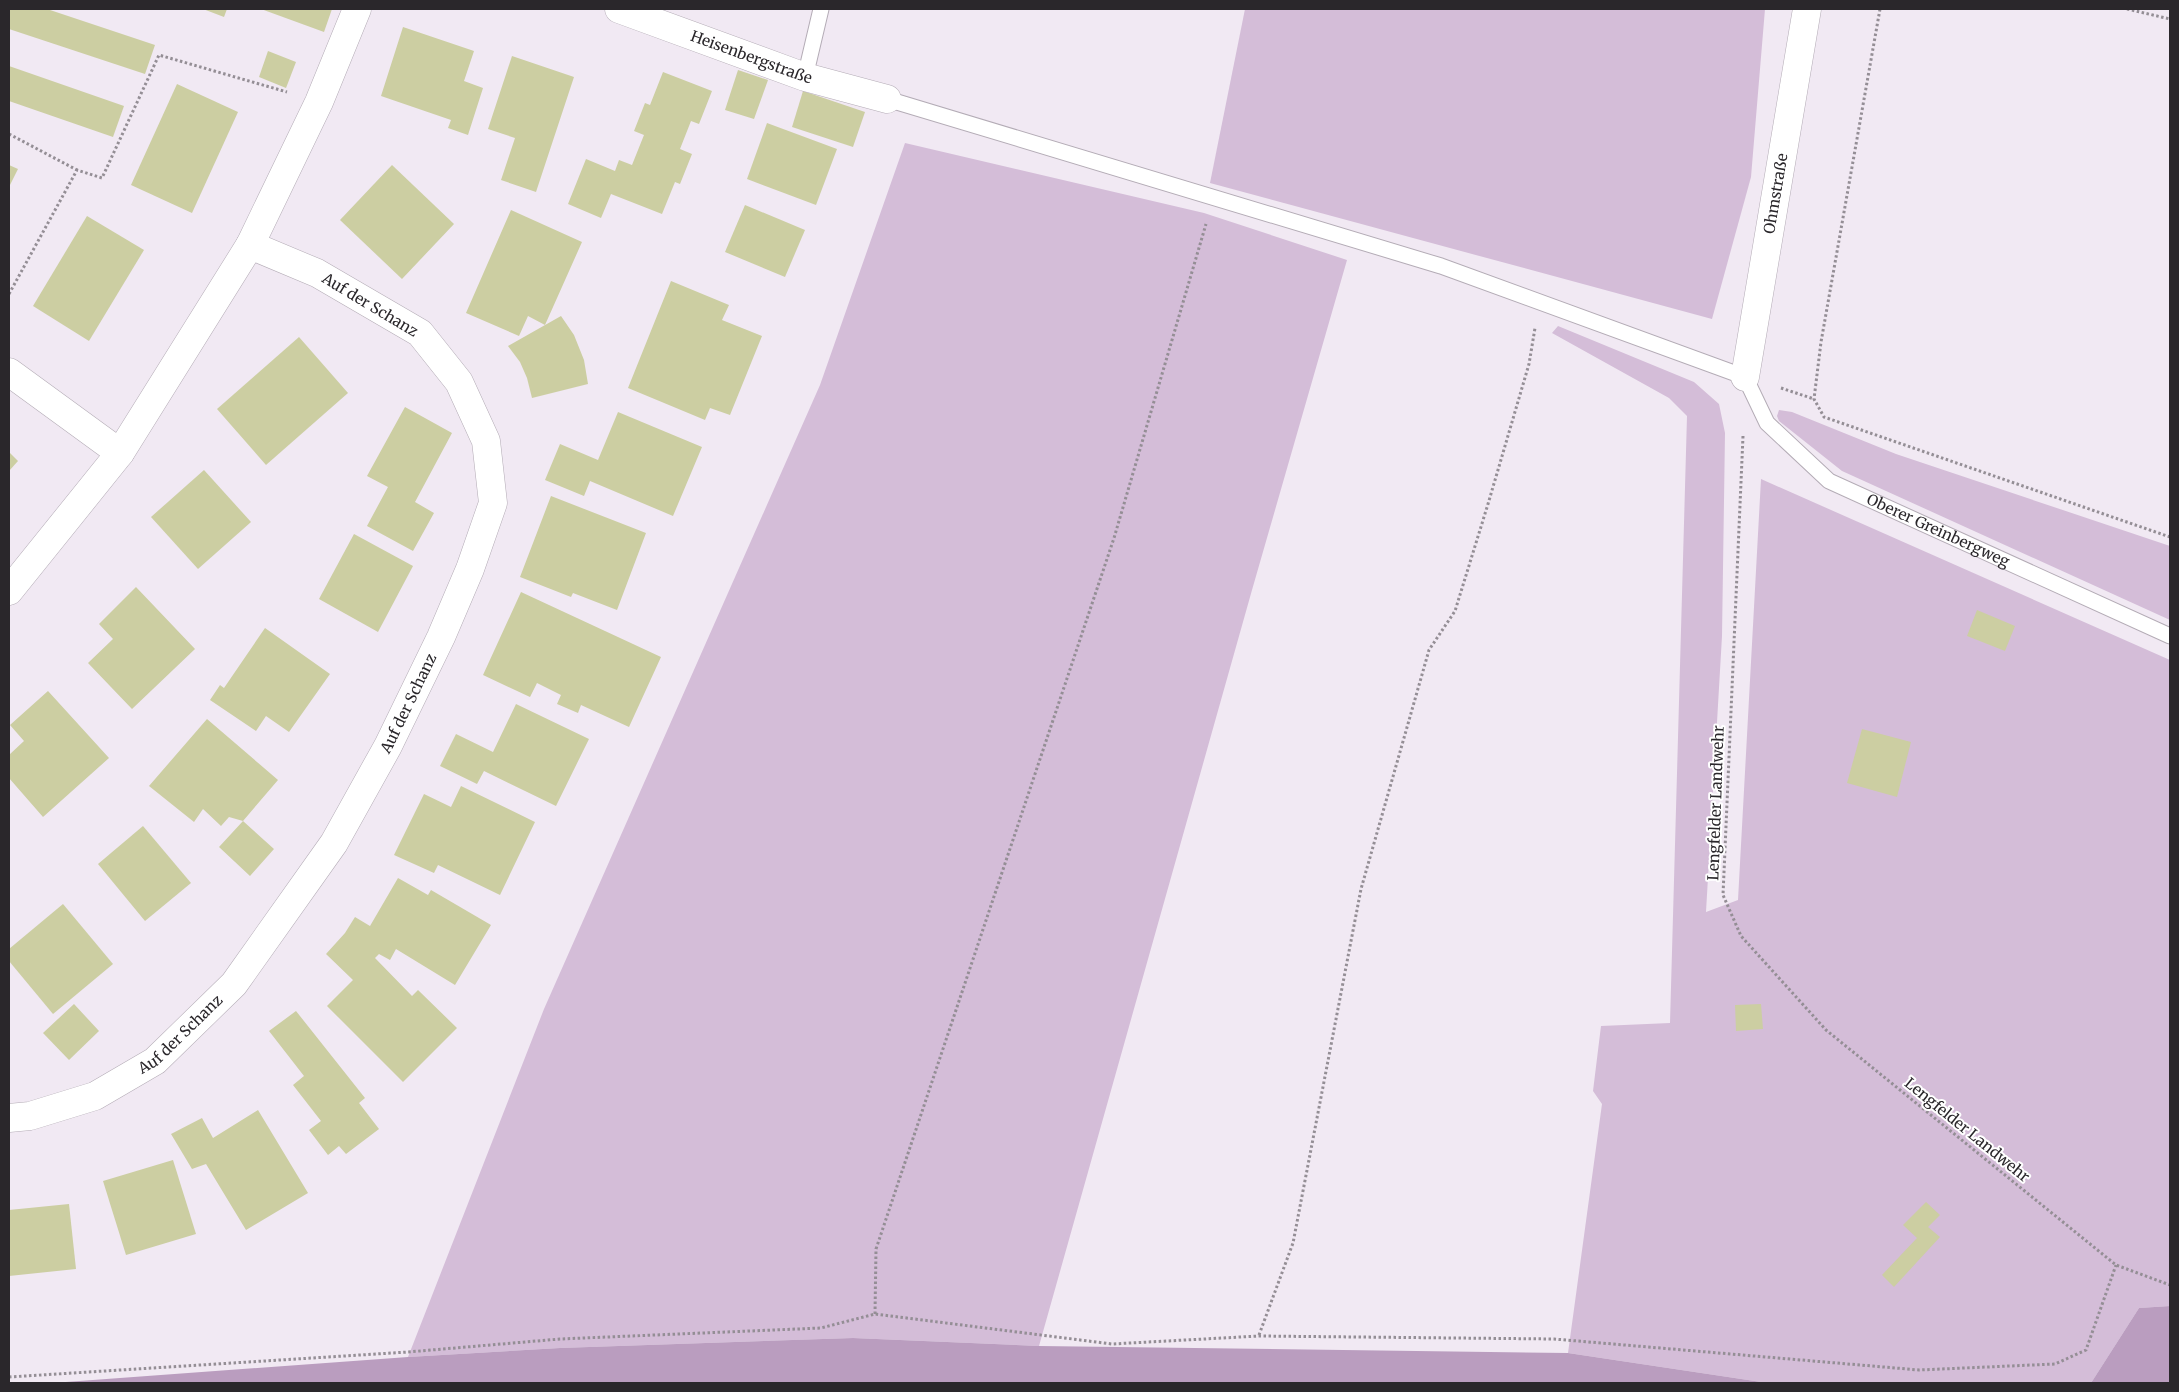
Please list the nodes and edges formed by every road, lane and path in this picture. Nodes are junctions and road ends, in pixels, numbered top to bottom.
1 (357, 9) edge
2 (618, 9) edge
3 (820, 9) edge
4 (1807, 9) edge
5 (1880, 9) edge
6 (2127, 9) edge
7 (2170, 19) edge
8 (806, 77) junction
9 (887, 98) joint
10 (319, 102) junction
11 (9, 134) edge
12 (77, 170) junction
13 (1214, 198) junction
14 (250, 245) junction
15 (9, 294) edge
16 (1539, 302) junction
17 (9, 372) edge
18 (1745, 377) junction
19 (1743, 427) dead end
20 (120, 453) junction
21 (2170, 537) edge
22 (9, 591) edge
23 (2170, 636) edge
24 (9, 1118) edge
25 (2116, 1265) junction
26 (2170, 1285) edge
27 (875, 1314) junction
28 (1259, 1336) junction
29 (9, 1377) edge

1 - 10 street
2 - 8 street, Heisenbergstraße
3 - 8 lane
4 - 18 street, Ohmstraße
5 - 21 path
6 - 7 path
8 - 9 street, Heisenbergstraße
9 - 13 lane
10 - 12 path
10 - 14 street
11 - 12 path
12 - 15 path
13 - 16 lane
13 - 27 path
14 - 20 street
14 - 24 street, Auf der Schanz
16 - 18 lane
16 - 28 path
17 - 20 street
18 - 23 lane, Oberer Greinbergweg
19 - 25 path, Lengfelder Landwehr
20 - 22 street
25 - 26 path, Lengfelder Landwehr
25 - 28 path
27 - 28 path
27 - 29 path

